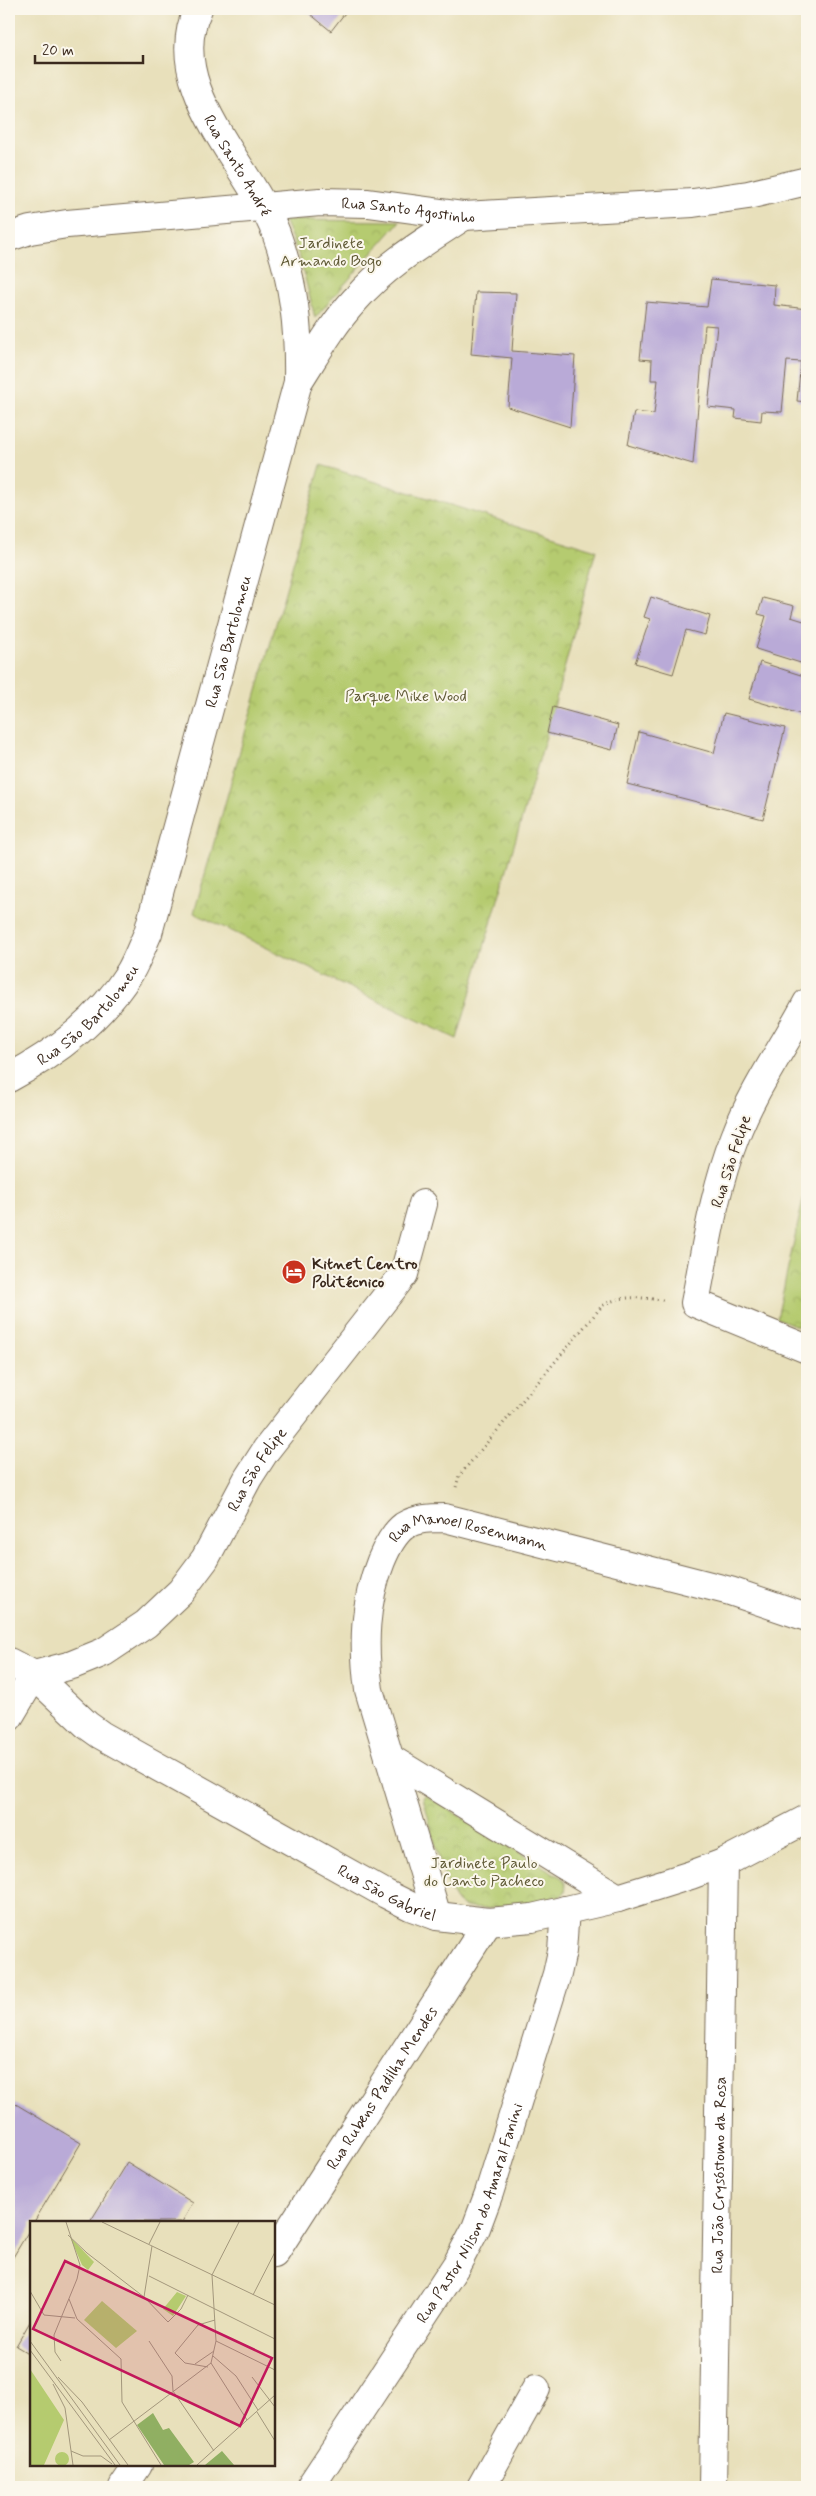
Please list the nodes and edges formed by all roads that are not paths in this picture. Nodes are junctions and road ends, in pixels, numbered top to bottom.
1 (198, 9) edge
2 (807, 181) edge
3 (263, 205) junction
4 (464, 216) junction
5 (9, 237) edge
6 (298, 382) junction
7 (807, 1003) edge
8 (9, 1078) edge
9 (423, 1204) dead end
10 (807, 1349) edge
11 (807, 1616) edge
12 (9, 1662) edge
13 (34, 1675) junction
14 (9, 1717) edge
15 (389, 1758) junction
16 (807, 1819) edge
17 (724, 1863) junction
18 (618, 1898) junction
19 (566, 1910) junction
20 (437, 1916) junction
21 (488, 1922) junction
22 (275, 2252) edge
23 (536, 2389) dead end
24 (137, 2466) edge
25 (123, 2487) edge
26 (310, 2487) edge
27 (481, 2487) edge
28 (713, 2487) edge

1 - 3 street, Rua Santo André
2 - 4 street, Rua Santo Agostinho
3 - 4 street, Rua Santo Agostinho
3 - 5 street, Rua Santo Agostinho
3 - 6 street, Rua Santo André
4 - 6 street, Rua São Bartolomeu
6 - 8 street, Rua São Bartolomeu
7 - 10 street, Rua São Felipe
9 - 13 street, Rua São Felipe
11 - 15 street, Rua Manoel Rosenmann
12 - 13 street, Rua São Gabriel
13 - 14 street
13 - 20 street, Rua São Gabriel
15 - 18 street
15 - 20 street, Rua Manoel Rosenmann
16 - 17 street, Rua São Gabriel
17 - 18 street, Rua São Gabriel
17 - 28 street, Rua João Crysóstomo da Rosa
18 - 19 street, Rua São Gabriel
19 - 21 street, Rua São Gabriel
19 - 26 street, Rua Pastor Nilson do Amaral Fanini
20 - 21 street, Rua São Gabriel
21 - 22 street, Rua Rubens Padilha Mendes
23 - 27 street
24 - 25 street

